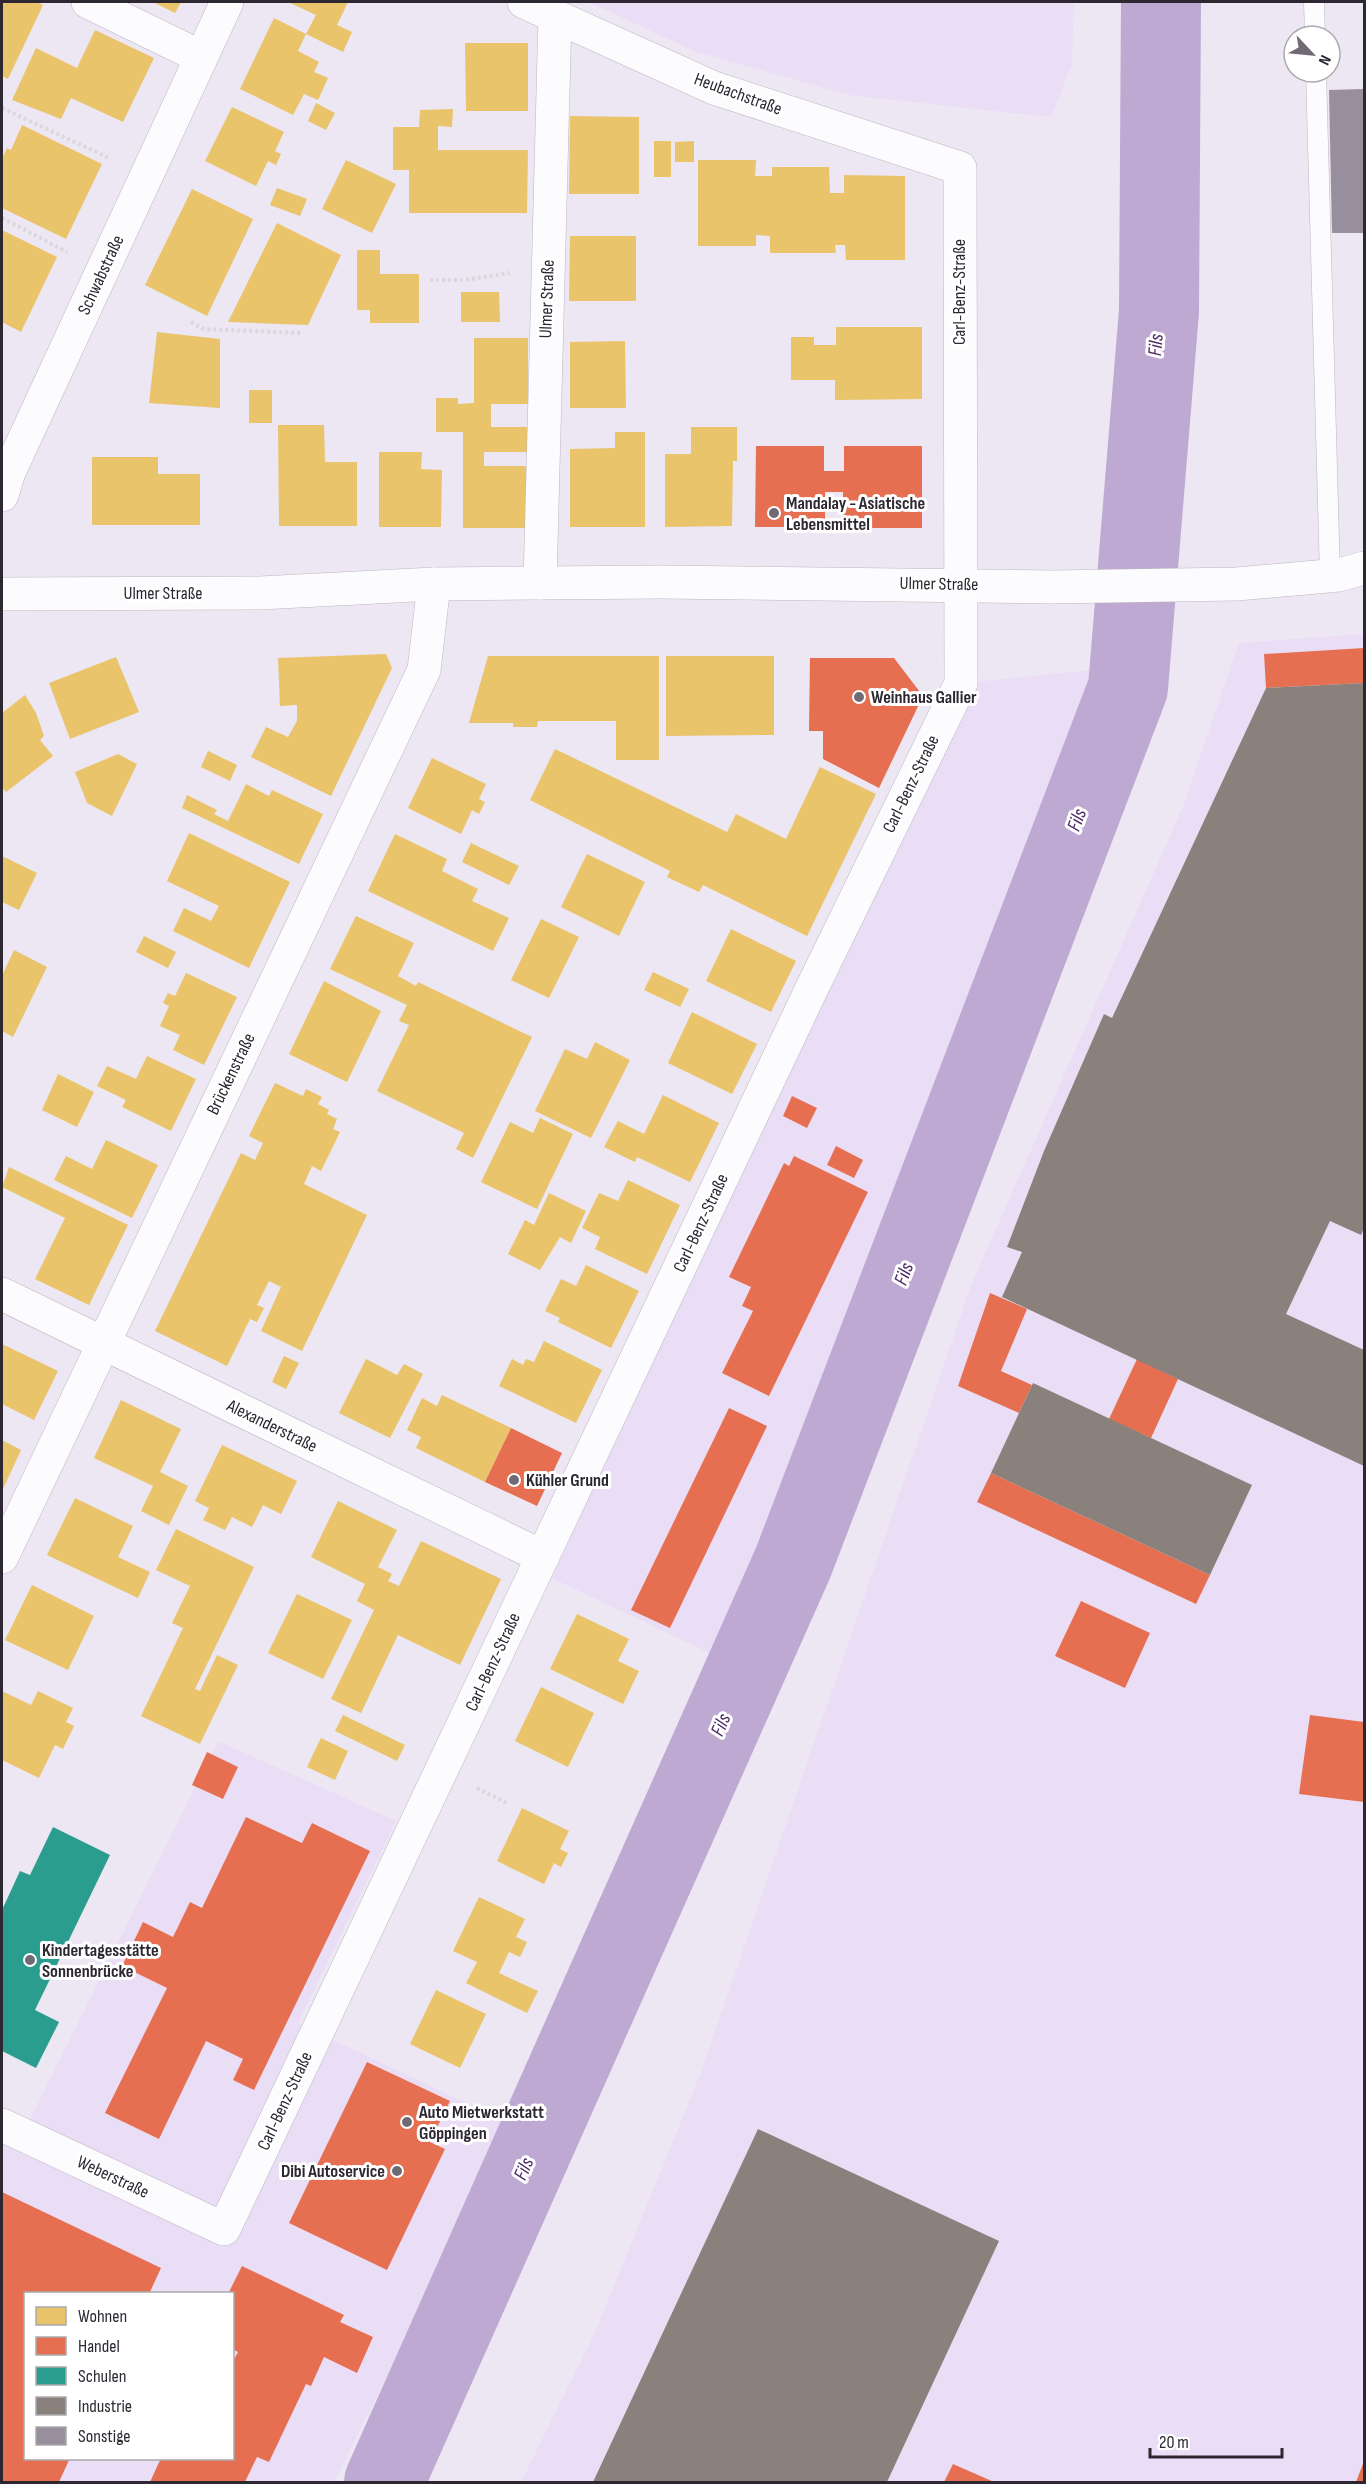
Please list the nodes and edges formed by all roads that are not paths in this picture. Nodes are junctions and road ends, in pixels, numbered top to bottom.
1 (88, 2) edge
2 (226, 2) edge
3 (524, 2) edge
4 (1314, 2) edge
5 (555, 16) junction
6 (1315, 24) edge
7 (201, 57) junction
8 (1316, 84) edge
9 (960, 168) joint
10 (2, 495) edge
11 (1365, 568) edge
12 (1330, 576) junction
13 (540, 583) junction
14 (434, 584) junction
15 (958, 584) junction
16 (2, 594) edge
17 (2, 1294) edge
18 (103, 1344) junction
19 (2, 1557) edge
20 (543, 1557) junction
21 (2, 2125) edge
22 (224, 2229) joint

1 - 7 street
2 - 7 street, Schwabstraße
3 - 5 street, Heubachstraße
4 - 6 lane
5 - 9 street, Heubachstraße
5 - 13 street, Ulmer Straße
7 - 10 street, Schwabstraße
8 - 12 lane
9 - 15 street, Carl-Benz-Straße
11 - 12 street
12 - 15 street, Ulmer Straße
13 - 14 street, Ulmer Straße
13 - 15 street, Ulmer Straße
14 - 16 street, Ulmer Straße
14 - 18 street, Brückenstraße
15 - 20 street, Carl-Benz-Straße
17 - 18 street, Alexanderstraße
18 - 19 street, Brückenstraße
18 - 20 street, Alexanderstraße
20 - 22 street, Carl-Benz-Straße
21 - 22 street, Weberstraße

